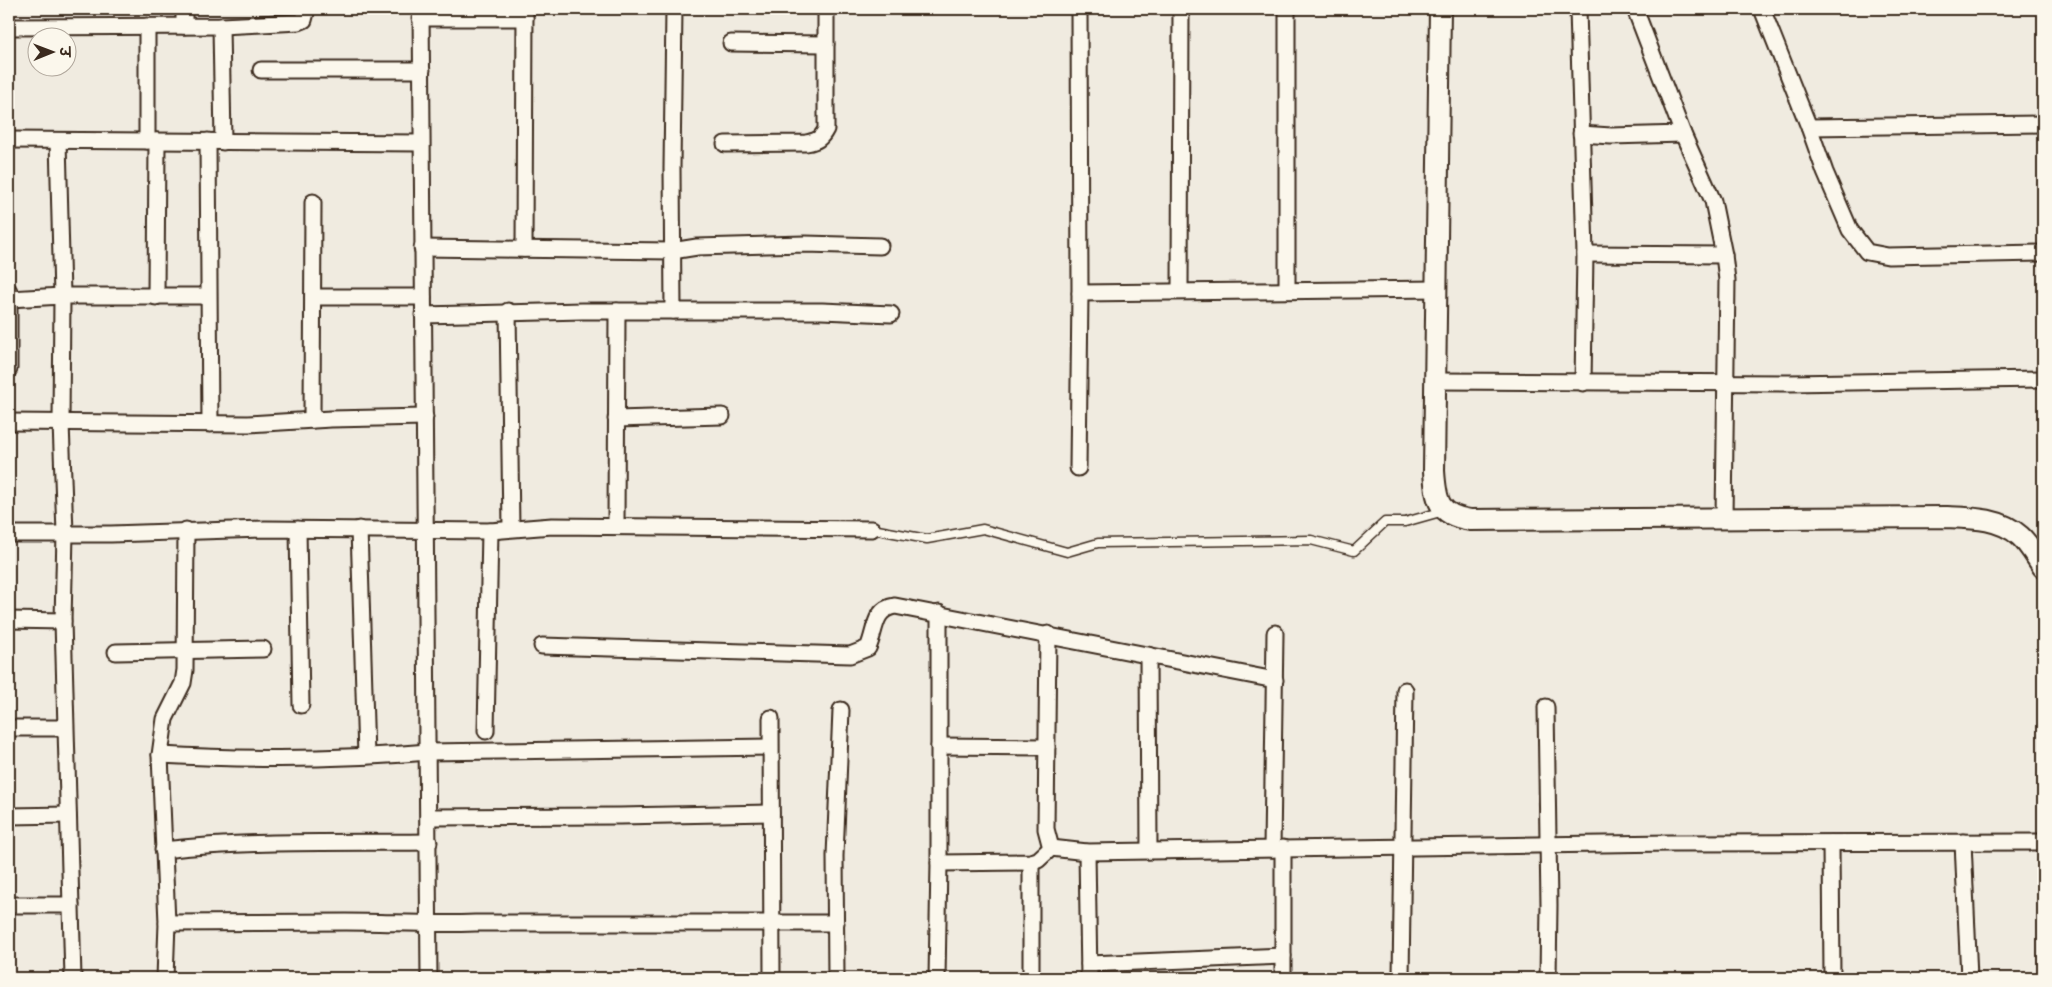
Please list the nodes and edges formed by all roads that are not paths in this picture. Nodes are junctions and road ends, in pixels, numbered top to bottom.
1 (184, 9) edge
2 (307, 9) edge
3 (674, 9) edge
4 (826, 9) edge
5 (1079, 9) edge
6 (1181, 9) edge
7 (1287, 9) edge
8 (1440, 9) edge
9 (1578, 9) edge
10 (1635, 9) edge
11 (1762, 9) edge
12 (420, 13) edge
13 (525, 13) edge
14 (147, 26) junction
15 (184, 26) junction
16 (221, 26) junction
17 (9, 27) edge
18 (731, 43) dead end
19 (826, 44) junction
20 (261, 70) dead end
21 (422, 70) junction
22 (2043, 124) edge
23 (1809, 127) junction
24 (1581, 134) junction
25 (1683, 134) junction
26 (9, 140) edge
27 (58, 140) junction
28 (152, 141) junction
29 (215, 142) junction
30 (421, 143) junction
31 (725, 144) dead end
32 (313, 202) dead end
33 (880, 246) dead end
34 (422, 248) junction
35 (524, 249) junction
36 (672, 251) junction
37 (2043, 253) edge
38 (1585, 254) junction
39 (1724, 255) junction
40 (1438, 289) junction
41 (1287, 290) junction
42 (9, 291) edge
43 (1180, 291) junction
44 (1080, 293) junction
45 (62, 296) junction
46 (156, 296) junction
47 (208, 296) junction
48 (423, 296) junction
49 (313, 297) junction
50 (9, 299) edge
51 (508, 311) junction
52 (617, 311) junction
53 (673, 312) junction
54 (891, 314) dead end
55 (423, 315) junction
56 (9, 369) edge
57 (2043, 379) edge
58 (1435, 381) junction
59 (1726, 382) junction
60 (1583, 383) junction
61 (722, 416) dead end
62 (425, 417) junction
63 (616, 419) junction
64 (312, 420) junction
65 (9, 422) edge
66 (61, 423) junction
67 (210, 424) junction
68 (1078, 468) dead end
69 (1444, 511) junction
70 (1724, 518) junction
71 (616, 526) junction
72 (511, 528) junction
73 (298, 529) junction
74 (360, 529) junction
75 (872, 529) joint
76 (186, 530) junction
77 (490, 530) junction
78 (425, 531) junction
79 (65, 533) junction
80 (9, 534) edge
81 (2043, 567) edge
82 (939, 613) junction
83 (9, 620) edge
84 (63, 621) junction
85 (1275, 633) dead end
86 (1048, 634) junction
87 (542, 646) dead end
88 (263, 649) dead end
89 (187, 651) junction
90 (116, 652) dead end
91 (1148, 655) junction
92 (1275, 680) junction
93 (1405, 690) dead end
94 (300, 705) dead end
95 (1546, 707) dead end
96 (841, 710) dead end
97 (771, 718) dead end
98 (9, 728) edge
99 (66, 728) junction
100 (486, 731) dead end
101 (939, 746) junction
102 (770, 747) junction
103 (1047, 747) junction
104 (428, 752) junction
105 (160, 755) junction
106 (366, 756) junction
107 (771, 813) junction
108 (68, 815) junction
109 (9, 816) edge
110 (429, 817) junction
111 (429, 842) junction
112 (1831, 842) junction
113 (1963, 842) junction
114 (2043, 842) edge
115 (1548, 845) junction
116 (1403, 846) junction
117 (1051, 848) junction
118 (1277, 848) junction
119 (163, 850) junction
120 (1149, 851) junction
121 (1087, 852) junction
122 (1031, 862) junction
123 (939, 863) junction
124 (9, 905) edge
125 (71, 905) junction
126 (167, 923) junction
127 (773, 923) junction
128 (836, 923) junction
129 (429, 925) junction
130 (1283, 956) junction
131 (1089, 971) edge
132 (73, 978) edge
133 (165, 978) edge
134 (429, 978) edge
135 (772, 978) edge
136 (836, 978) edge
137 (937, 978) edge
138 (1031, 978) edge
139 (1283, 978) edge
140 (1401, 978) edge
141 (1548, 978) edge
142 (1832, 978) edge
143 (1969, 978) edge

1 - 15 street
2 - 16 street
3 - 36 street
4 - 19 street
5 - 44 street
6 - 43 street
7 - 41 street
8 - 40 street
9 - 24 street
10 - 25 street
11 - 23 street
12 - 13 street
12 - 21 street
13 - 35 street
14 - 15 street
14 - 17 street
14 - 28 street
15 - 16 street
16 - 29 street
18 - 19 street
19 - 31 street
20 - 21 street
21 - 30 street
22 - 23 street
23 - 37 street
24 - 25 street
24 - 38 street
25 - 39 street
26 - 27 street
27 - 28 street
27 - 45 street
28 - 29 street
28 - 46 street
29 - 30 street
29 - 47 street
30 - 34 street
32 - 49 street
33 - 36 street
34 - 35 street
34 - 48 street
35 - 36 street
36 - 53 street
38 - 39 street
38 - 60 street
39 - 59 street
40 - 41 street
40 - 58 street
41 - 43 street
42 - 50 street
43 - 44 street
44 - 68 street
45 - 46 street
45 - 50 street
45 - 66 street
46 - 47 street
47 - 67 street
48 - 49 street
48 - 55 street
49 - 64 street
50 - 56 street
51 - 52 street
51 - 55 street
51 - 72 street
52 - 53 street
52 - 63 street
53 - 54 street
55 - 62 street
57 - 59 street
58 - 60 street
58 - 69 street
59 - 60 street
59 - 70 street
61 - 63 street
62 - 64 street
62 - 78 street
63 - 71 street
64 - 67 street
65 - 66 street
66 - 67 street
66 - 79 street
69 - 70 street
69 - 75 lane
70 - 81 street
71 - 72 street
71 - 75 street
72 - 77 street
73 - 74 street
73 - 76 street
73 - 94 street
74 - 78 street
74 - 106 street
76 - 79 street
76 - 89 street
77 - 78 street
77 - 100 street
78 - 104 street
79 - 80 street
79 - 84 street
82 - 86 street
82 - 87 street
82 - 101 street
83 - 84 street
84 - 99 street
85 - 92 street
86 - 91 street
86 - 103 street
88 - 89 street
89 - 90 street
89 - 105 street
91 - 92 street
91 - 120 street
92 - 118 street
93 - 116 street
95 - 115 street
96 - 128 street
97 - 102 street
98 - 99 street
99 - 108 street
101 - 103 street
101 - 123 street
102 - 104 street
102 - 107 street
103 - 117 street
104 - 106 street
104 - 110 street
105 - 106 street
105 - 119 street
107 - 110 street
107 - 127 street
108 - 109 street
108 - 125 street
110 - 111 street
111 - 119 street
111 - 129 street
112 - 113 street
112 - 115 street
112 - 142 street
113 - 114 street
113 - 143 street
115 - 116 street
115 - 141 street
116 - 118 street
116 - 140 street
117 - 121 street
117 - 122 street
118 - 120 street
118 - 130 street
119 - 126 street
120 - 121 street
121 - 131 street
122 - 123 street
122 - 138 street
123 - 137 street
124 - 125 street
125 - 132 street
126 - 129 street
126 - 133 street
127 - 128 street
127 - 129 street
127 - 135 street
128 - 136 street
129 - 134 street
130 - 131 street
130 - 139 street

